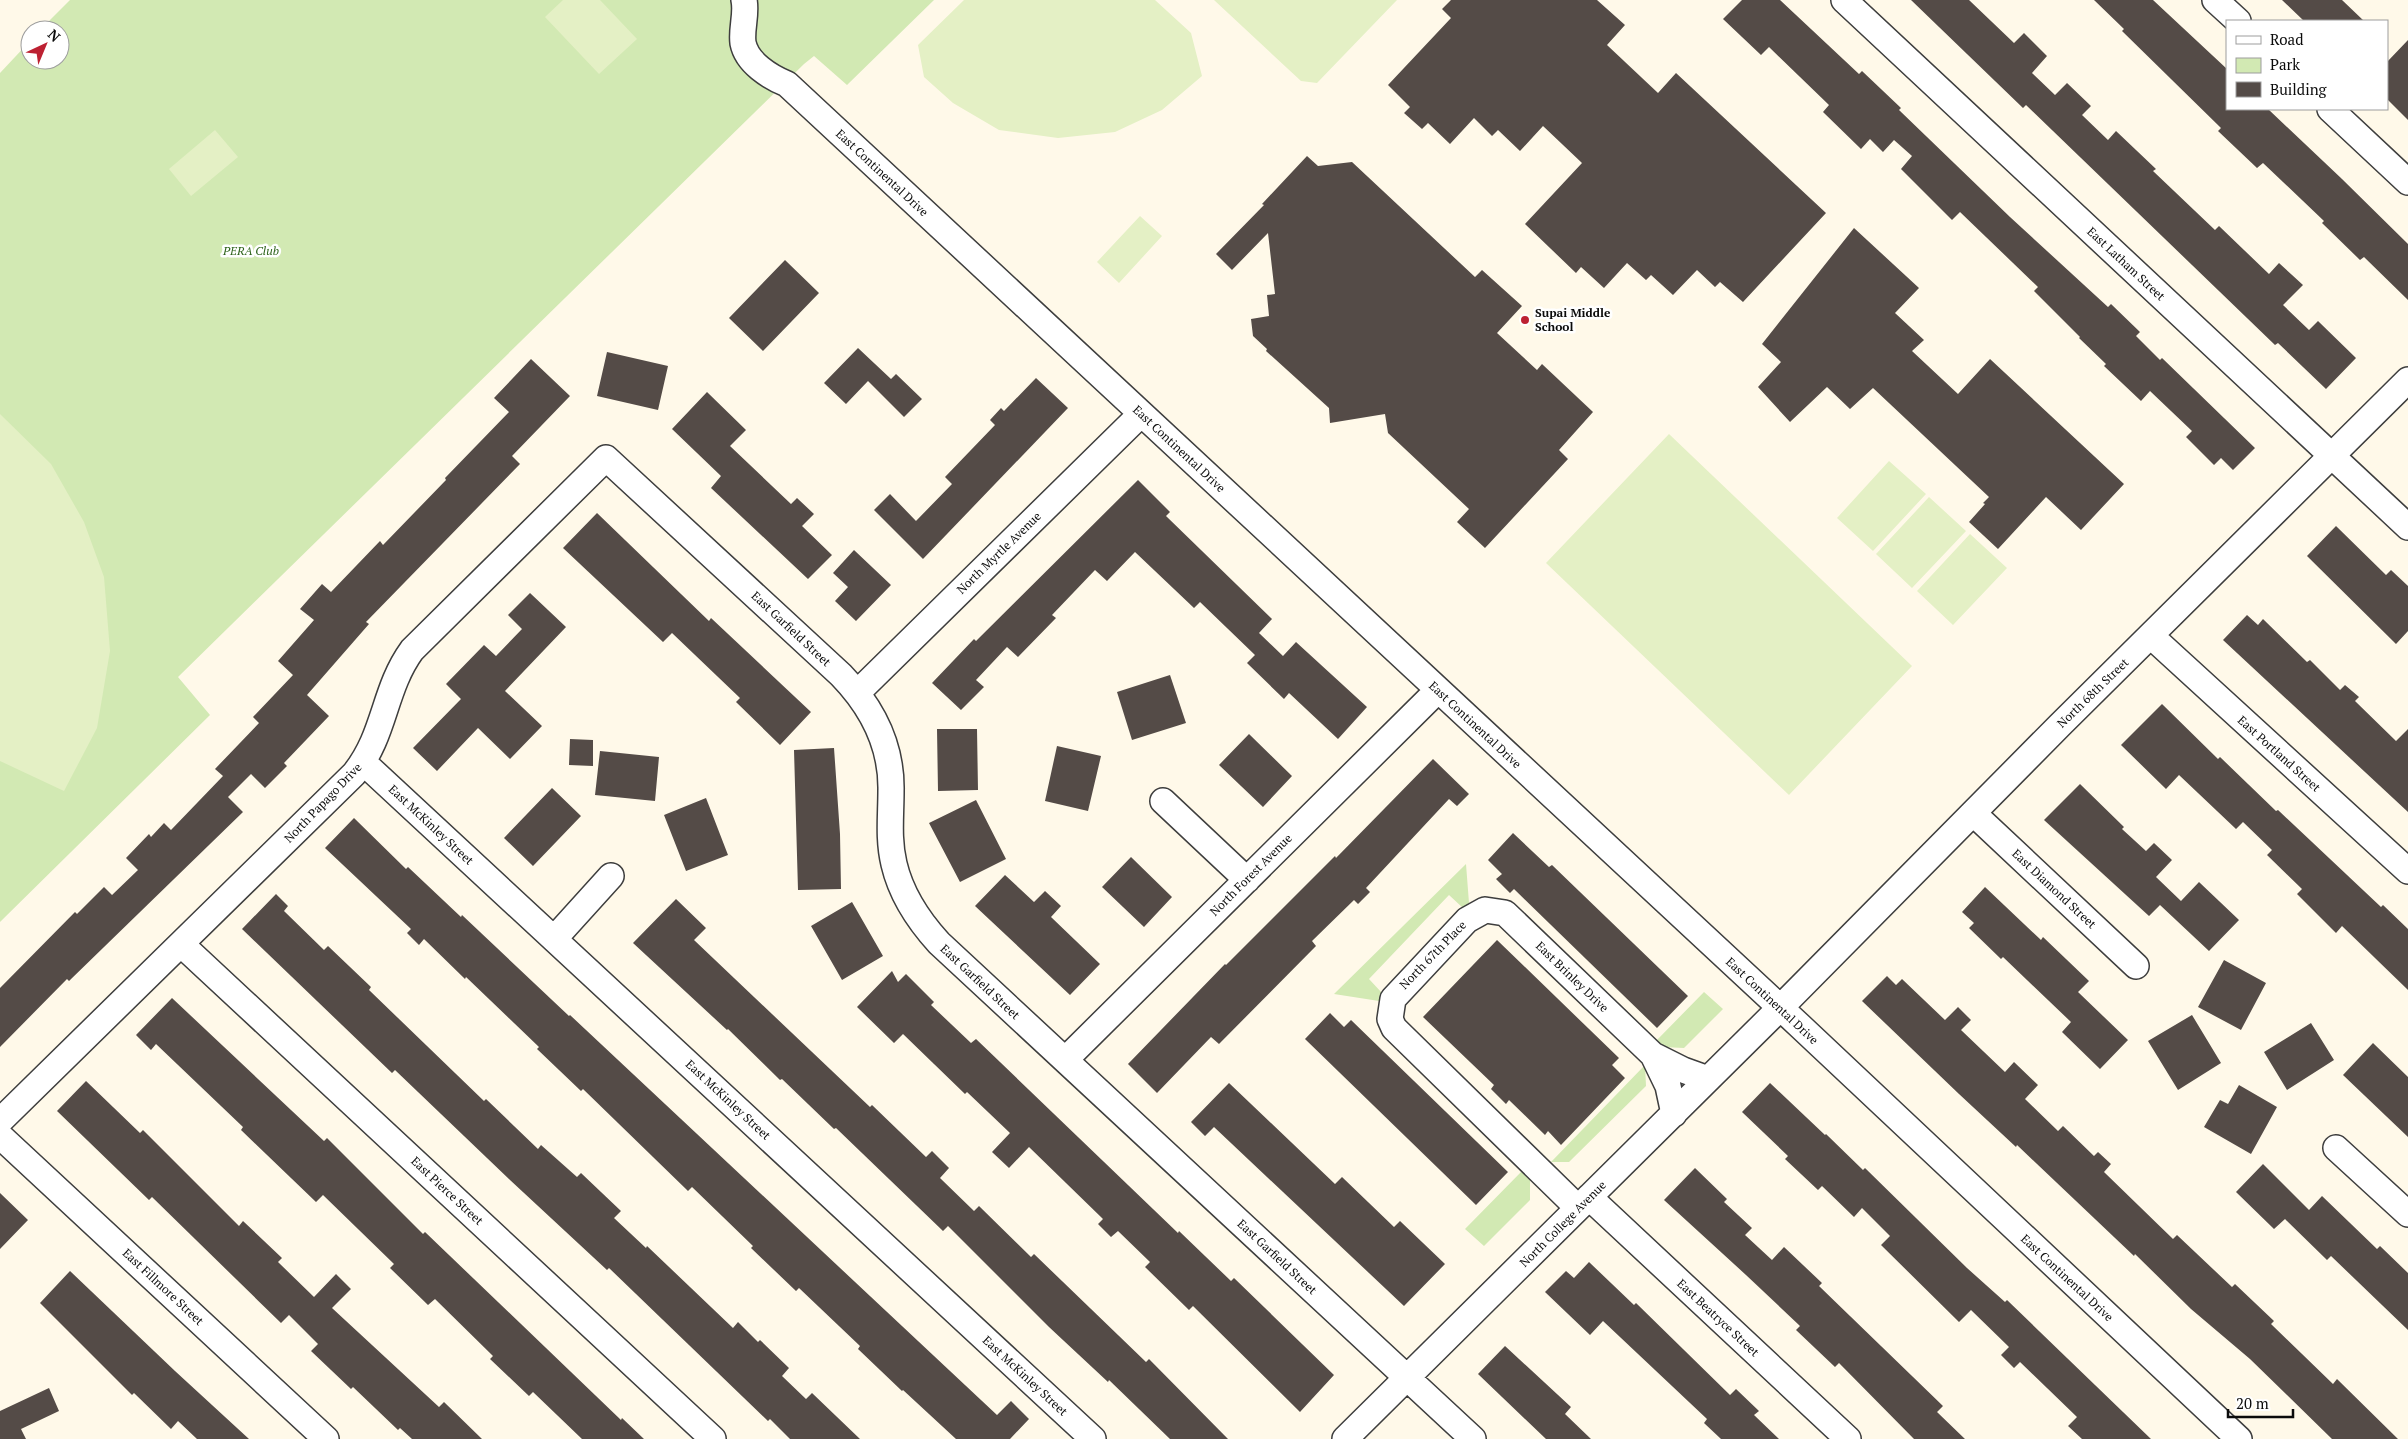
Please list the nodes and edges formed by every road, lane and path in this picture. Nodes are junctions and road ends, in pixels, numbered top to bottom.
1 (744, 0) edge
2 (1844, 0) edge
3 (2215, 0) edge
4 (2237, 20) edge
5 (2331, 110) edge
6 (2408, 182) edge
7 (2408, 380) edge
8 (1141, 414) junction
9 (2330, 456) junction
10 (606, 458) joint
11 (2408, 527) edge
12 (2151, 636) junction
13 (1438, 690) junction
14 (857, 693) junction
15 (363, 762) junction
16 (1163, 801) dead end
17 (1972, 813) junction
18 (2408, 871) edge
19 (611, 876) dead end
20 (1247, 880) junction
21 (1485, 910) joint
22 (554, 939) junction
23 (181, 944) junction
24 (2136, 966) dead end
25 (1390, 1008) joint
26 (1780, 1008) junction
27 (1654, 1055) junction
28 (1065, 1060) junction
29 (1708, 1079) junction
30 (1674, 1114) junction
31 (0, 1122) edge
32 (0, 1136) edge
33 (2336, 1148) dead end
34 (1584, 1203) junction
35 (2408, 1214) edge
36 (1407, 1378) junction
37 (326, 1439) edge
38 (713, 1439) edge
39 (1093, 1439) edge
40 (1345, 1439) edge
41 (1473, 1439) edge
42 (1848, 1439) edge
43 (2239, 1439) edge

1 - 8 street, East Continental Drive
2 - 9 street, East Latham Street
3 - 4 street
5 - 6 street
7 - 9 street, North 68th Street
8 - 13 street, East Continental Drive
8 - 14 street, North Myrtle Avenue
9 - 11 street, East Latham Street
9 - 12 street, North 68th Street
10 - 14 street, East Garfield Street
10 - 15 street, North Papago Drive
12 - 17 street, North 68th Street
12 - 18 street, East Portland Street
13 - 20 street, North Forest Avenue
13 - 26 street, East Continental Drive
14 - 28 street, East Garfield Street
15 - 22 street, East McKinley Street
15 - 23 street, North Papago Drive
16 - 20 street
17 - 24 street, East Diamond Street
17 - 26 street, North 68th Street
19 - 22 street
20 - 28 street, North Forest Avenue
21 - 25 street, North 67th Place
21 - 27 street, East Brinley Drive
22 - 39 street, East McKinley Street
23 - 31 street, North Papago Drive
23 - 38 street, East Pierce Street
25 - 34 street, East Beatryce Street
26 - 29 street, North College Avenue
26 - 43 street, East Continental Drive
27 - 29 street, East Brinley Drive
27 - 30 street, East Brinley Drive
28 - 36 street, East Garfield Street
29 - 30 street, North College Avenue
30 - 34 street, North College Avenue
32 - 37 street, East Fillmore Street
33 - 35 street
34 - 36 street, North College Avenue
34 - 42 street, East Beatryce Street
36 - 40 street, North College Avenue
36 - 41 street, East Garfield Street

